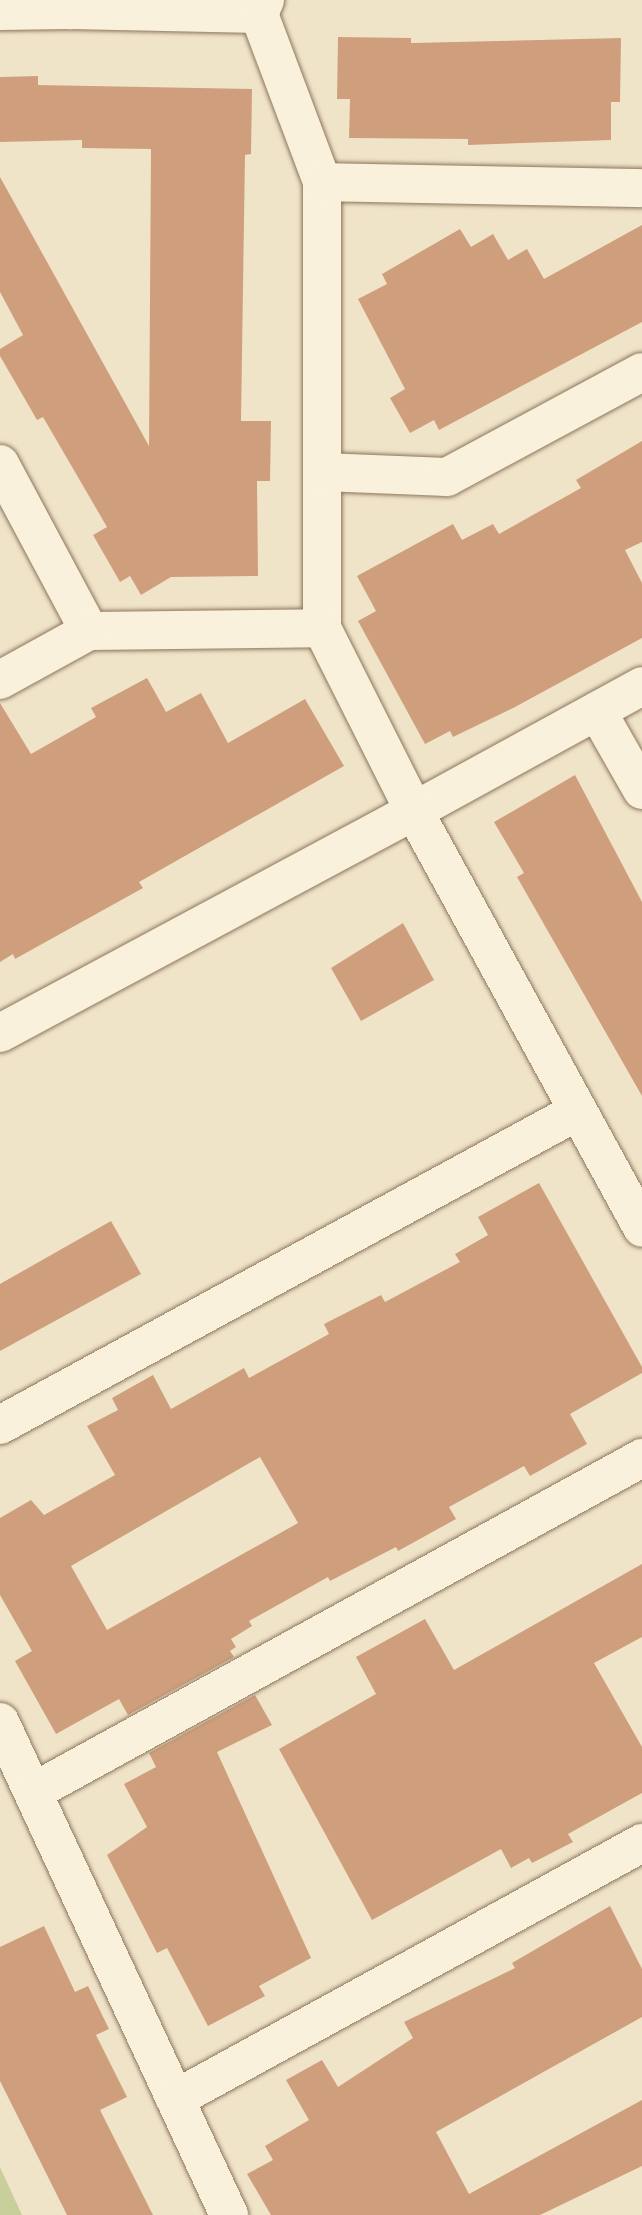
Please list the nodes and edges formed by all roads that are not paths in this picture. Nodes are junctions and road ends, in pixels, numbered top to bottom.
1 (67, 5) edge
2 (262, 7) edge
3 (0, 11) edge
4 (322, 182) junction
5 (642, 188) edge
6 (642, 372) edge
7 (0, 464) edge
8 (323, 472) junction
9 (322, 628) junction
10 (89, 631) junction
11 (0, 680) edge
12 (642, 686) edge
13 (597, 711) junction
14 (642, 790) edge
15 (414, 811) junction
16 (0, 1033) edge
17 (578, 1111) junction
18 (642, 1228) edge
19 (0, 1424) edge
20 (642, 1458) edge
21 (0, 1722) edge
22 (33, 1793) junction
23 (642, 1843) edge
24 (175, 2099) junction
25 (229, 2215) edge

1 - 2 street
1 - 3 street
2 - 4 street
4 - 5 street
4 - 8 street
6 - 8 street
7 - 10 street
8 - 9 street
9 - 10 street
9 - 15 street
10 - 11 street
12 - 13 street
13 - 14 street
13 - 15 street
15 - 16 street
15 - 17 street
17 - 18 street
17 - 19 street
20 - 22 street
21 - 22 street
22 - 24 street
23 - 24 street
24 - 25 street

